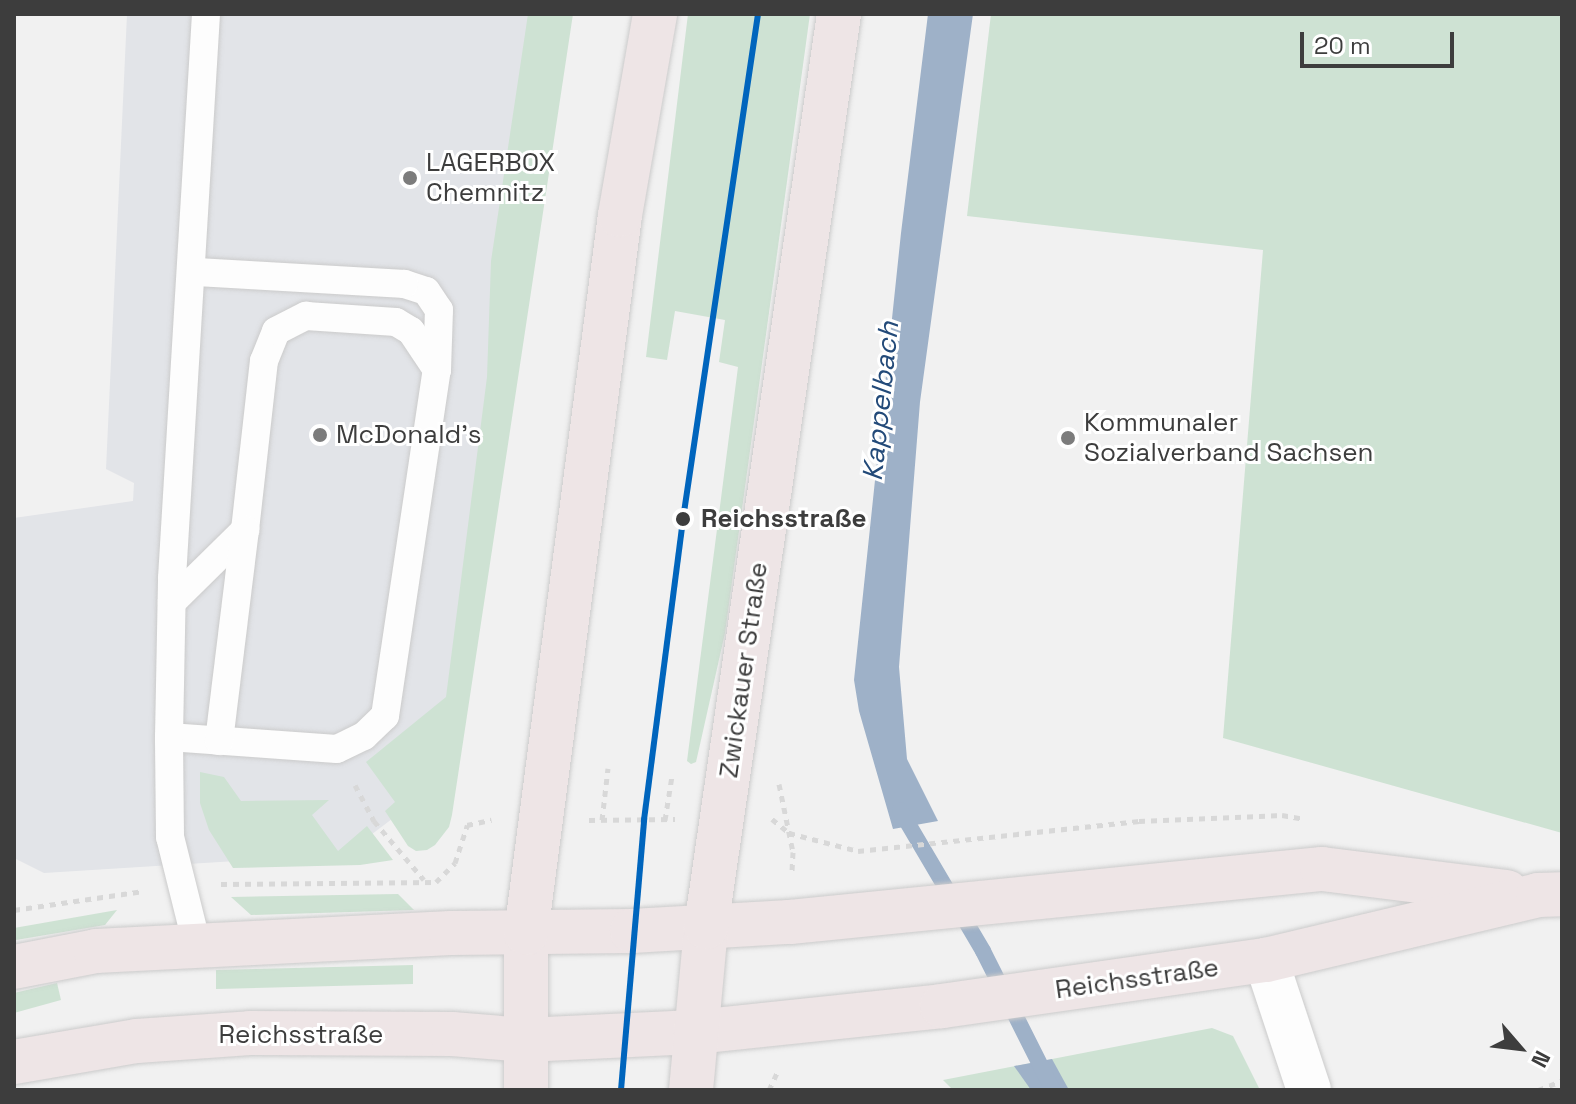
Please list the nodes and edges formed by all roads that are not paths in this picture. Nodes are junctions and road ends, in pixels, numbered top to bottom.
1 (206, 14) edge
2 (655, 14) edge
3 (839, 14) edge
4 (193, 272) junction
5 (437, 370) junction
6 (245, 530) junction
7 (172, 602) junction
8 (169, 737) junction
9 (219, 741) junction
10 (1550, 894) edge
11 (706, 927) junction
12 (526, 933) junction
13 (197, 945) junction
14 (1266, 960) junction
15 (14, 967) edge
16 (695, 1032) junction
17 (525, 1040) junction
18 (14, 1062) edge
19 (526, 1090) edge
20 (691, 1090) edge
21 (1309, 1090) edge

1 - 4 lane
2 - 12 main road
3 - 11 main road, Zwickauer Straße
4 - 5 lane
4 - 7 lane
5 - 6 lane
5 - 9 lane
6 - 7 lane
6 - 9 lane
7 - 8 lane
8 - 9 lane
8 - 13 lane
10 - 11 main road, Reichsstraße
10 - 14 main road, Reichsstraße
11 - 12 main road, Reichsstraße
11 - 16 main road, Zwickauer Straße
12 - 13 main road, Reichsstraße
12 - 17 main road
13 - 15 main road, Reichsstraße
14 - 16 main road, Reichsstraße
14 - 21 street
16 - 17 main road, Reichsstraße
16 - 20 main road, Zwickauer Straße
17 - 18 main road, Reichsstraße
17 - 19 main road

